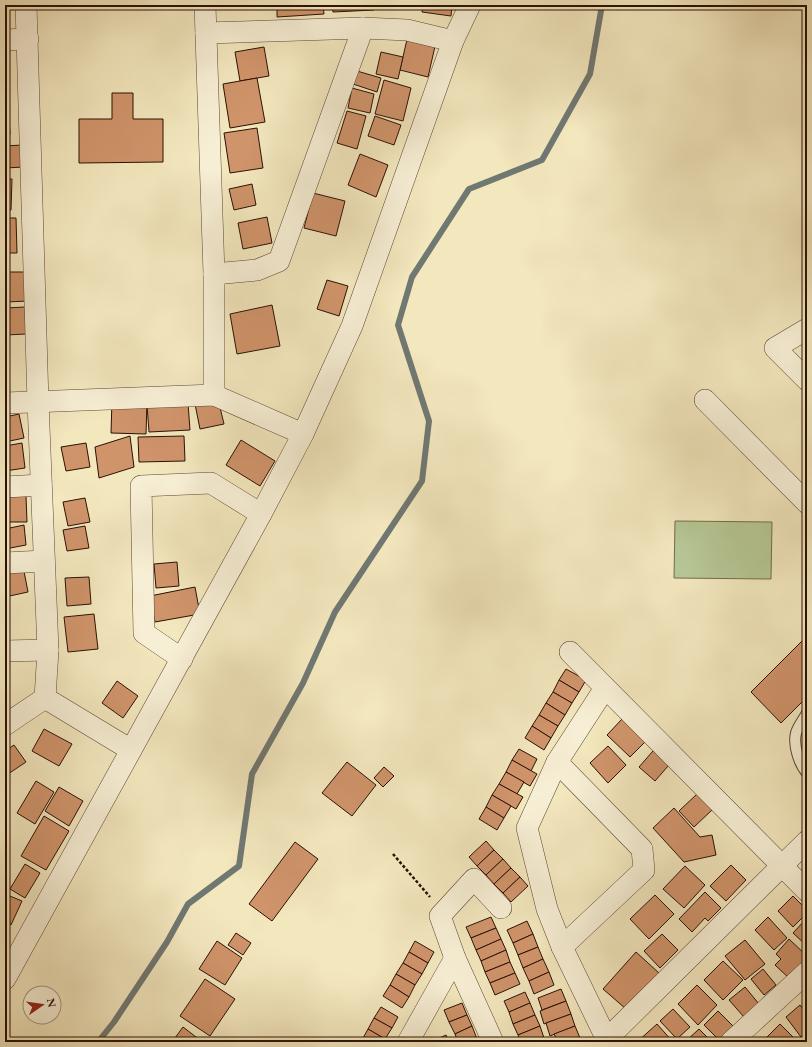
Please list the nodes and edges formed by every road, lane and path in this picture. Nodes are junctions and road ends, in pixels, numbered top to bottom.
1 (26, 5) edge
2 (205, 5) edge
3 (470, 5) edge
4 (363, 28) junction
5 (206, 33) junction
6 (28, 39) junction
7 (5, 40) edge
8 (453, 41) junction
9 (214, 274) junction
10 (807, 329) edge
11 (807, 380) edge
12 (214, 395) junction
13 (705, 400) dead end
14 (38, 402) junction
15 (5, 403) edge
16 (303, 434) junction
17 (41, 485) junction
18 (5, 486) edge
19 (807, 503) edge
20 (261, 514) junction
21 (44, 561) junction
22 (5, 563) edge
23 (48, 650) junction
24 (5, 651) edge
25 (570, 652) dead end
26 (182, 659) junction
27 (605, 688) junction
28 (45, 698) junction
29 (807, 713) edge
30 (5, 725) edge
31 (131, 750) junction
32 (557, 762) junction
33 (806, 770) edge
34 (807, 841) edge
35 (393, 854) dead end
36 (782, 866) junction
37 (807, 892) edge
38 (501, 908) dead end
39 (440, 916) junction
40 (562, 947) junction
41 (455, 958) junction
42 (807, 972) edge
43 (5, 979) edge
44 (608, 1040) edge
45 (408, 1042) edge
46 (493, 1042) edge
47 (731, 1042) edge

1 - 6 street
2 - 5 street
3 - 8 street
4 - 5 street
4 - 8 street
4 - 9 street
5 - 9 street
6 - 7 street
6 - 14 street
8 - 16 street
9 - 12 street
10 - 11 street
12 - 14 street
12 - 16 street
13 - 19 street
14 - 15 street
14 - 17 street
16 - 20 street
17 - 18 street
17 - 21 street
20 - 26 street
20 - 26 street
21 - 22 street
21 - 23 street
23 - 24 street
23 - 28 street
25 - 27 street
26 - 31 street
27 - 32 street
27 - 36 street
28 - 30 street
28 - 31 street
29 - 33 lane
31 - 43 street
32 - 40 street
32 - 40 street
34 - 36 street
35 - 39 path
36 - 37 street
36 - 44 street
38 - 39 street
39 - 41 street
40 - 44 street
41 - 45 street
41 - 46 street
42 - 47 street

